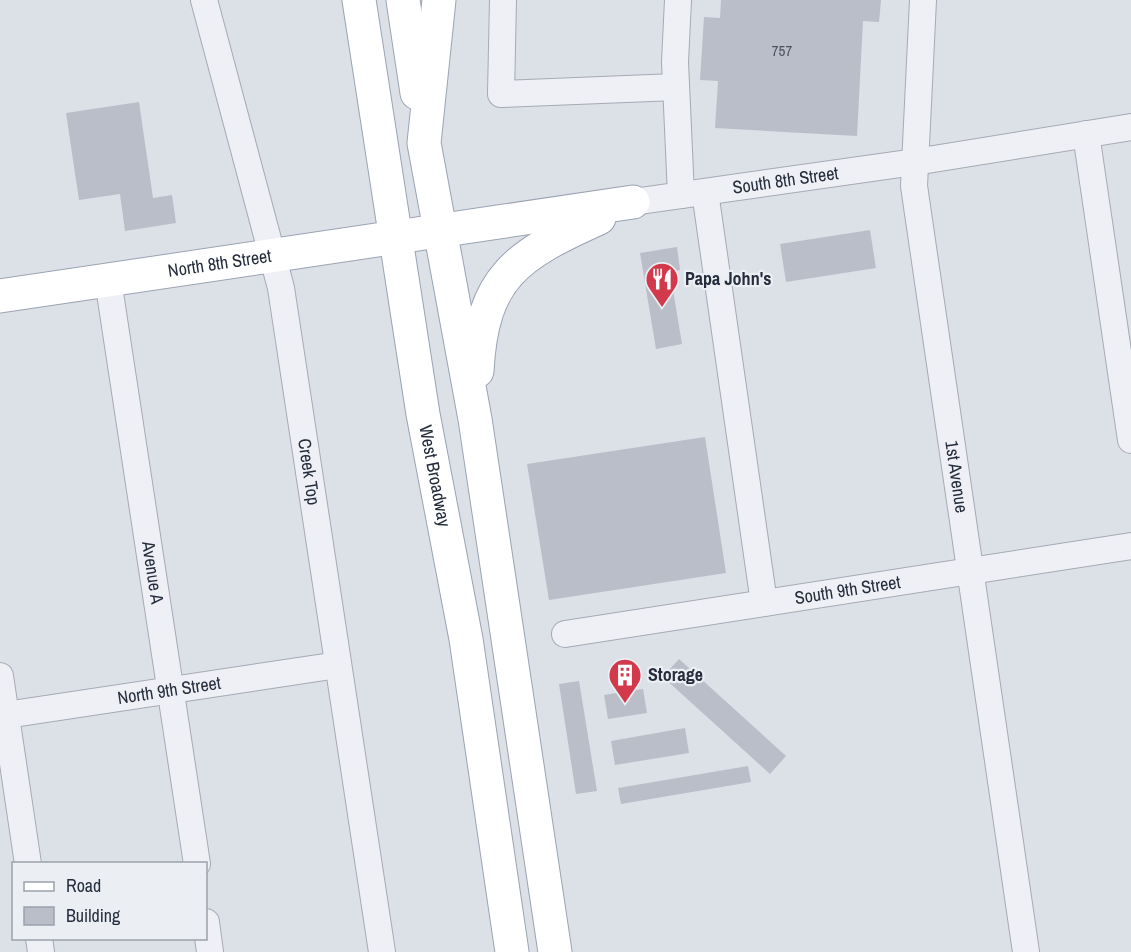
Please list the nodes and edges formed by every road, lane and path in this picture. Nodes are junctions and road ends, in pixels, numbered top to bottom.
1 (204, 0) edge
2 (359, 0) edge
3 (403, 0) edge
4 (439, 0) edge
5 (503, 0) edge
6 (678, 0) edge
7 (923, 0) edge
8 (676, 87) junction
9 (1131, 127) edge
10 (1086, 134) junction
11 (424, 143) junction
12 (915, 162) junction
13 (693, 194) junction
14 (633, 202) junction
15 (440, 233) junction
16 (395, 238) junction
17 (274, 256) junction
18 (108, 280) junction
19 (0, 296) edge
20 (475, 418) junction
21 (1131, 440) edge
22 (1131, 546) edge
23 (969, 571) junction
24 (764, 603) junction
25 (565, 634) dead end
26 (338, 665) junction
27 (0, 676) edge
28 (170, 691) junction
29 (3, 716) edge
30 (28, 862) edge
31 (197, 862) edge
32 (207, 930) edge
33 (210, 952) edge
34 (382, 952) edge
35 (512, 952) edge
36 (555, 952) edge
37 (1026, 952) edge

1 - 17 street, Creek Top
2 - 16 main road, West Broadway
3 - 11 main road
4 - 11 main road
5 - 8 street
6 - 8 street
7 - 12 street, 1st Avenue
8 - 13 street
9 - 10 street, South 8th Street
10 - 12 street, South 8th Street
10 - 21 street
11 - 15 main road
12 - 13 street, South 8th Street
12 - 23 street, 1st Avenue
13 - 14 street, South 8th Street
13 - 24 street
14 - 15 main road, South 8th Street
14 - 20 main road
15 - 16 main road, North 8th Street
15 - 20 main road
16 - 17 main road, North 8th Street
16 - 35 main road, West Broadway
17 - 18 main road, North 8th Street
17 - 26 street, Creek Top
18 - 19 main road, North 8th Street
18 - 28 street, Avenue A
20 - 36 main road
22 - 23 street, South 9th Street
23 - 24 street, South 9th Street
23 - 37 street, 1st Avenue
24 - 25 street, South 9th Street
26 - 28 street, North 9th Street
26 - 34 street, Creek Top
27 - 29 street
28 - 29 street, North 9th Street
28 - 31 street, Avenue A
29 - 30 street
32 - 33 street

